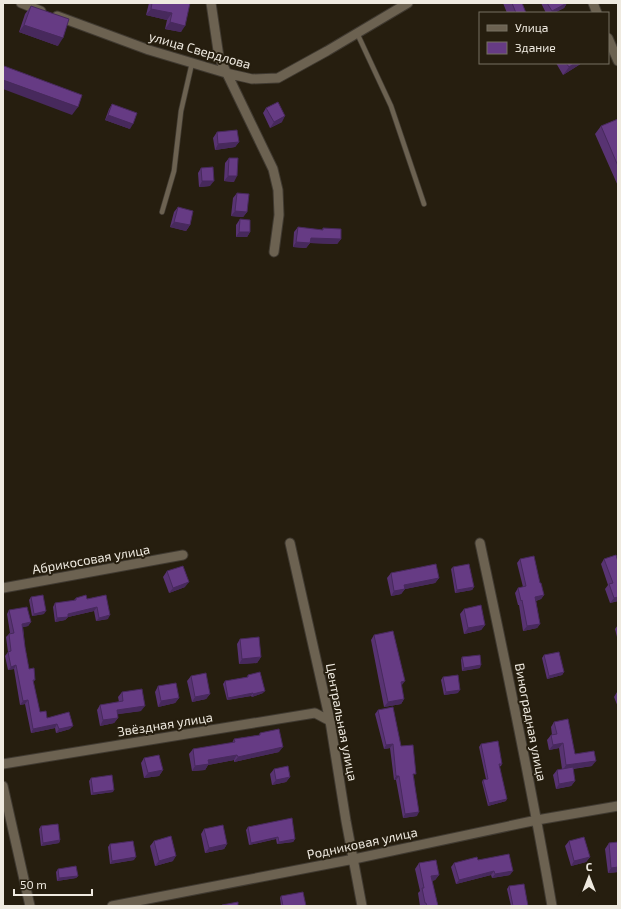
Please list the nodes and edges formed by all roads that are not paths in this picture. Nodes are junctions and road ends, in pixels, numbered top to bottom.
1 (21, 3) edge
2 (211, 3) edge
3 (408, 3) edge
4 (357, 33) junction
5 (609, 40) edge
6 (618, 61) edge
7 (192, 63) junction
8 (226, 73) junction
9 (424, 204) dead end
10 (162, 212) dead end
11 (274, 252) dead end
12 (290, 543) dead end
13 (480, 543) dead end
14 (184, 555) dead end
15 (3, 588) edge
16 (330, 720) junction
17 (3, 764) edge
18 (3, 786) edge
19 (618, 806) edge
20 (537, 820) junction
21 (354, 859) junction
22 (30, 906) edge
23 (112, 906) edge
24 (362, 906) edge
25 (552, 906) edge

1 - 7 street, улица Свердлова
2 - 8 street
3 - 4 street, улица Свердлова
4 - 8 street, улица Свердлова
4 - 9 lane
5 - 6 street
7 - 8 street, улица Свердлова
7 - 10 lane
8 - 11 street
12 - 16 street, Центральная улица
13 - 20 street, Виноградная улица
14 - 15 street, Абрикосовая улица
16 - 17 street, Звёздная улица
16 - 21 street, Центральная улица
18 - 22 street
19 - 20 street, Родниковая улица
20 - 21 street, Родниковая улица
20 - 25 street, Виноградная улица
21 - 23 street, Родниковая улица
21 - 24 street, Центральная улица

